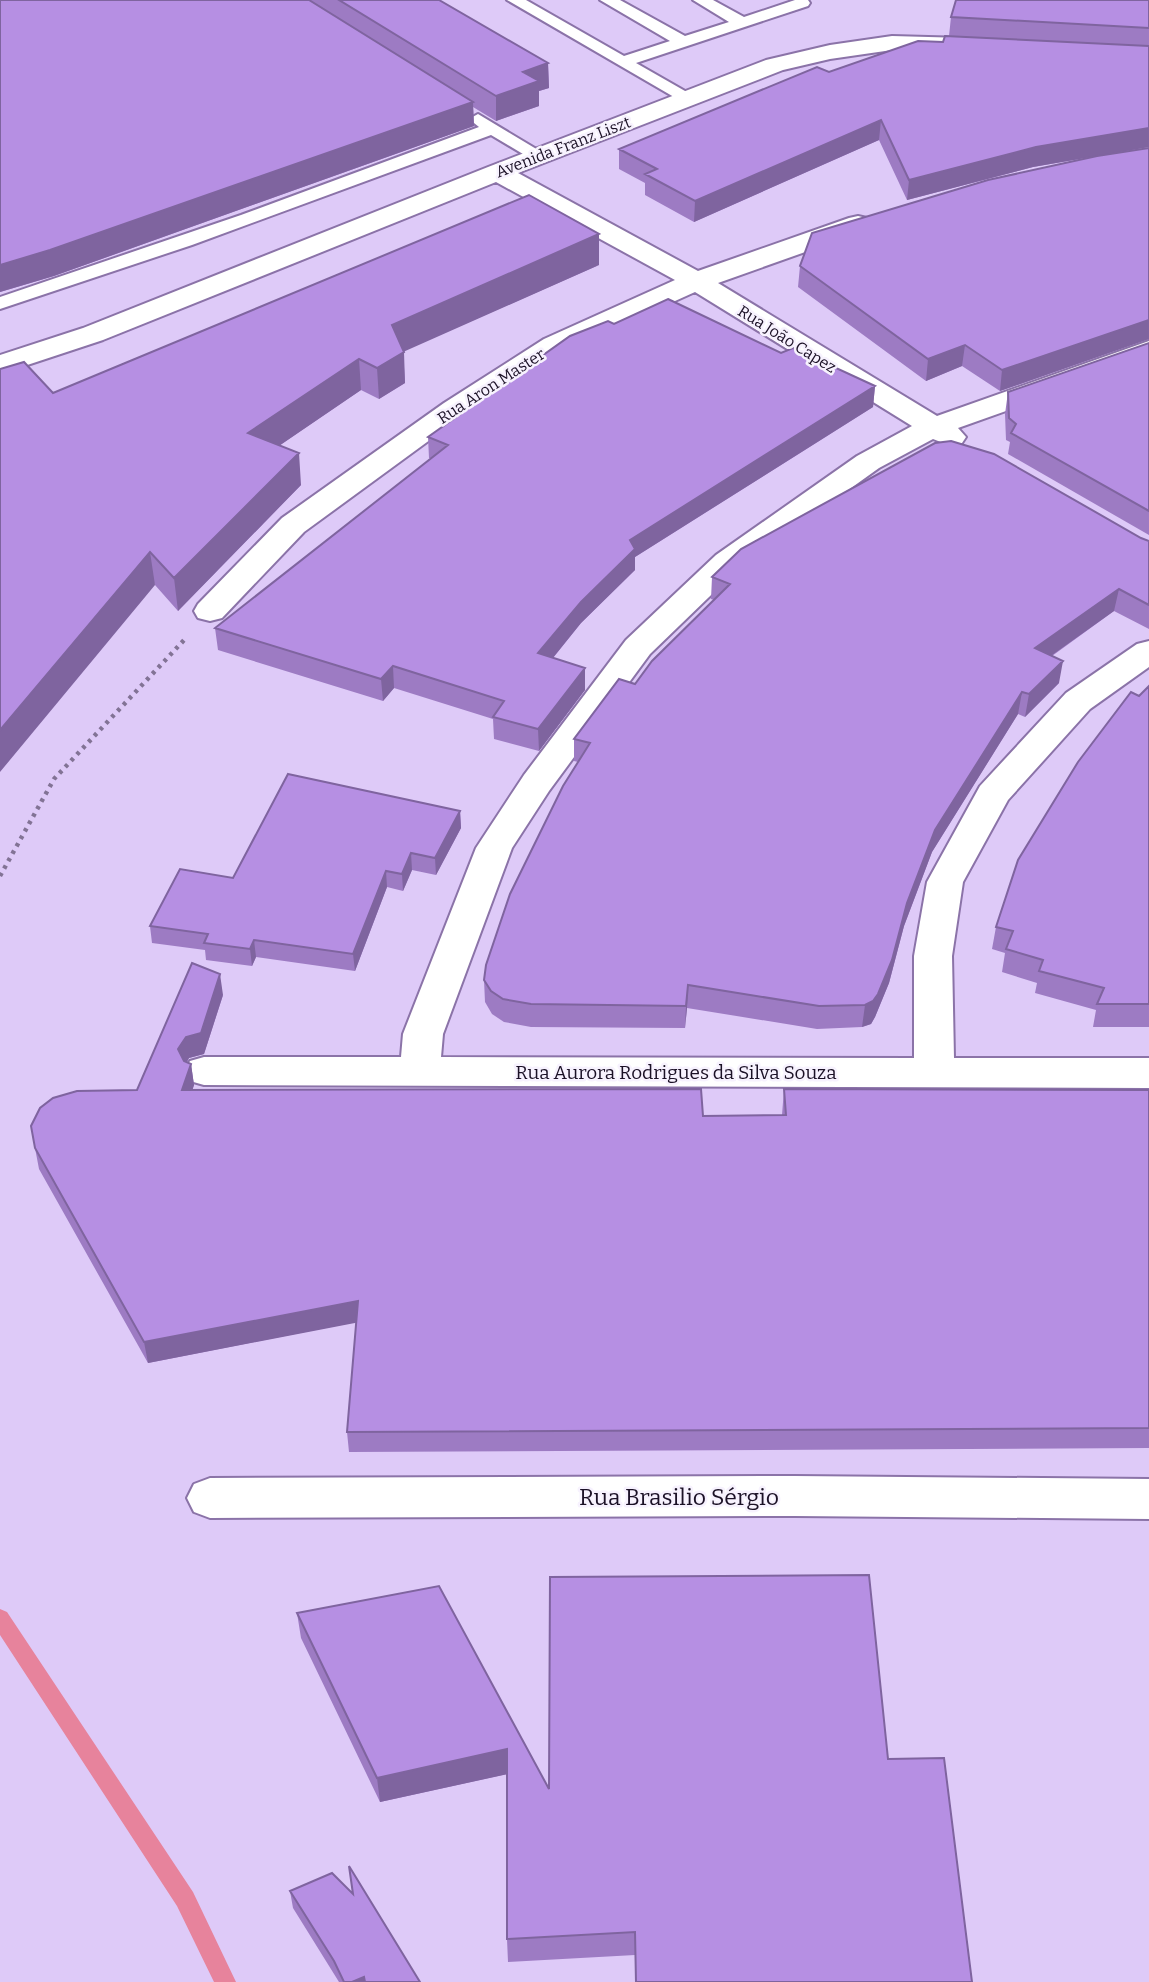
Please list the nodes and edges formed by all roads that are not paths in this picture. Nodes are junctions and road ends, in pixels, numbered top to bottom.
1 (515, 0) edge
2 (608, 0) edge
3 (701, 0) edge
4 (802, 3) dead end
5 (742, 22) junction
6 (684, 42) junction
7 (985, 46) edge
8 (623, 62) junction
9 (687, 99) junction
10 (460, 108) edge
11 (493, 128) junction
12 (539, 156) junction
13 (497, 172) junction
14 (878, 218) edge
15 (696, 281) junction
16 (0, 303) edge
17 (1149, 350) edge
18 (0, 365) edge
19 (933, 427) junction
20 (970, 448) edge
21 (211, 611) road end
22 (1149, 651) edge
23 (204, 1071) dead end
24 (420, 1072) junction
25 (934, 1073) junction
26 (1149, 1073) edge
27 (210, 1497) dead end
28 (1149, 1499) edge

1 - 8 lane
2 - 6 lane
3 - 5 lane
4 - 5 lane
5 - 6 lane
6 - 8 lane
7 - 9 street, Avenida Franz Liszt
8 - 9 lane
9 - 12 street, Avenida Franz Liszt
10 - 11 lane
11 - 12 lane
11 - 16 lane
12 - 13 street, Avenida Franz Liszt
13 - 15 street, Rua João Capez
13 - 18 street, Avenida Franz Liszt
14 - 15 street, Rua Aron Master
15 - 19 street, Rua João Capez
15 - 21 street, Rua Aron Master
17 - 19 street
19 - 20 street, Rua João Capez
19 - 24 street
22 - 25 street
23 - 24 street, Rua Aurora Rodrigues da Silva Souza
24 - 25 street, Rua Aurora Rodrigues da Silva Souza
25 - 26 street, Rua Aurora Rodrigues da Silva Souza
27 - 28 street, Rua Brasilio Sérgio

